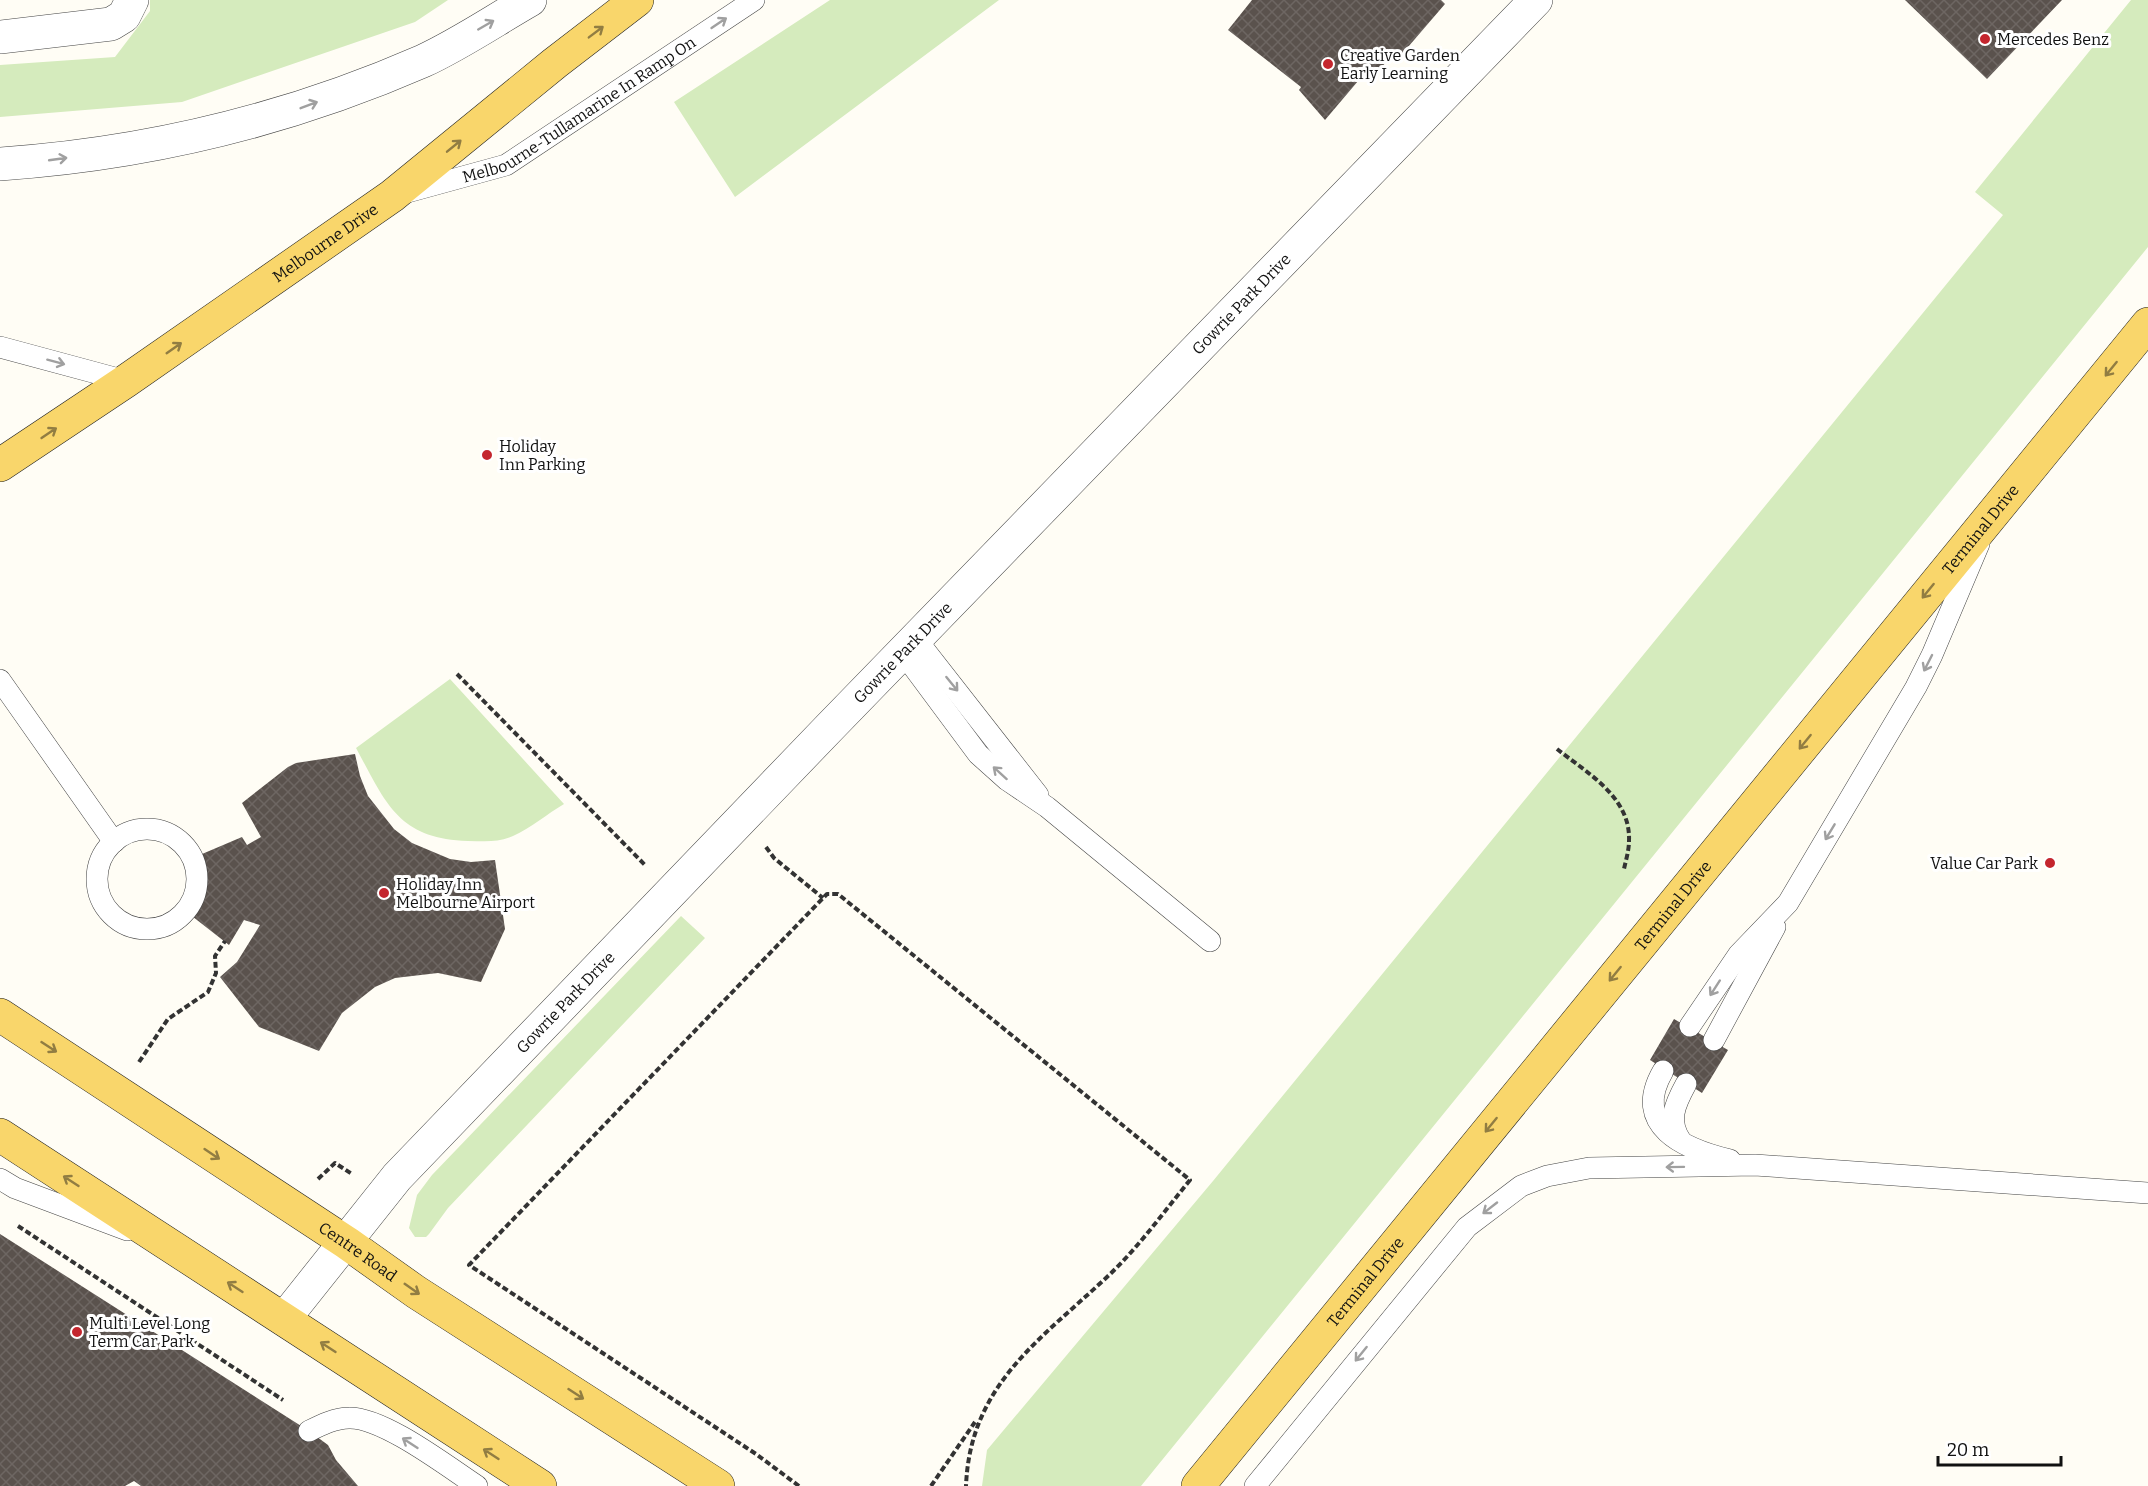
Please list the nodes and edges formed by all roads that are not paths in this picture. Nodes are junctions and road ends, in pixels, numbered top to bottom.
1 (132, 0) edge
2 (530, 0) edge
3 (637, 0) edge
4 (754, 0) edge
5 (1536, 0) edge
6 (0, 37) edge
7 (0, 164) edge
8 (392, 196) junction
9 (2148, 324) edge
10 (0, 346) edge
11 (126, 381) junction
12 (0, 465) edge
13 (1992, 513) junction
14 (909, 646) junction
15 (0, 680) edge
16 (114, 842) junction
17 (1788, 903) junction
18 (1210, 940) dead end
19 (0, 1015) edge
20 (1690, 1026) dead end
21 (1714, 1040) dead end
22 (1663, 1071) dead end
23 (1686, 1084) dead end
24 (0, 1135) edge
25 (1681, 1142) junction
26 (1755, 1165) junction
27 (0, 1179) edge
28 (2148, 1193) edge
29 (347, 1242) junction
30 (172, 1246) junction
31 (284, 1318) junction
32 (309, 1431) dead end
33 (477, 1486) edge
34 (540, 1486) edge
35 (718, 1486) edge
36 (1198, 1486) edge
37 (1255, 1486) edge

1 - 6 street
7 -> 2 street
8 -> 3 main road, Melbourne Drive
8 -> 4 lane, Melbourne-Tullamarine In Ramp On
5 - 14 street, Gowrie Park Drive
11 -> 8 main road, Melbourne Drive
9 -> 13 main road, Terminal Drive
10 -> 11 lane
12 -> 11 main road, Melbourne Drive
13 -> 17 lane
13 -> 36 main road, Terminal Drive
14 - 18 lane
14 - 29 street, Gowrie Park Drive
15 - 16 lane
16 - 16 lane
17 -> 20 lane
17 - 21 lane
19 -> 29 main road, Centre Road
22 - 25 lane
23 - 25 lane
30 -> 24 main road
25 - 26 lane
26 - 28 lane
26 -> 37 lane
27 - 30 lane
29 - 31 street, Gowrie Park Drive
29 -> 35 main road, Centre Road
31 -> 30 main road
34 -> 31 main road
33 -> 32 lane

